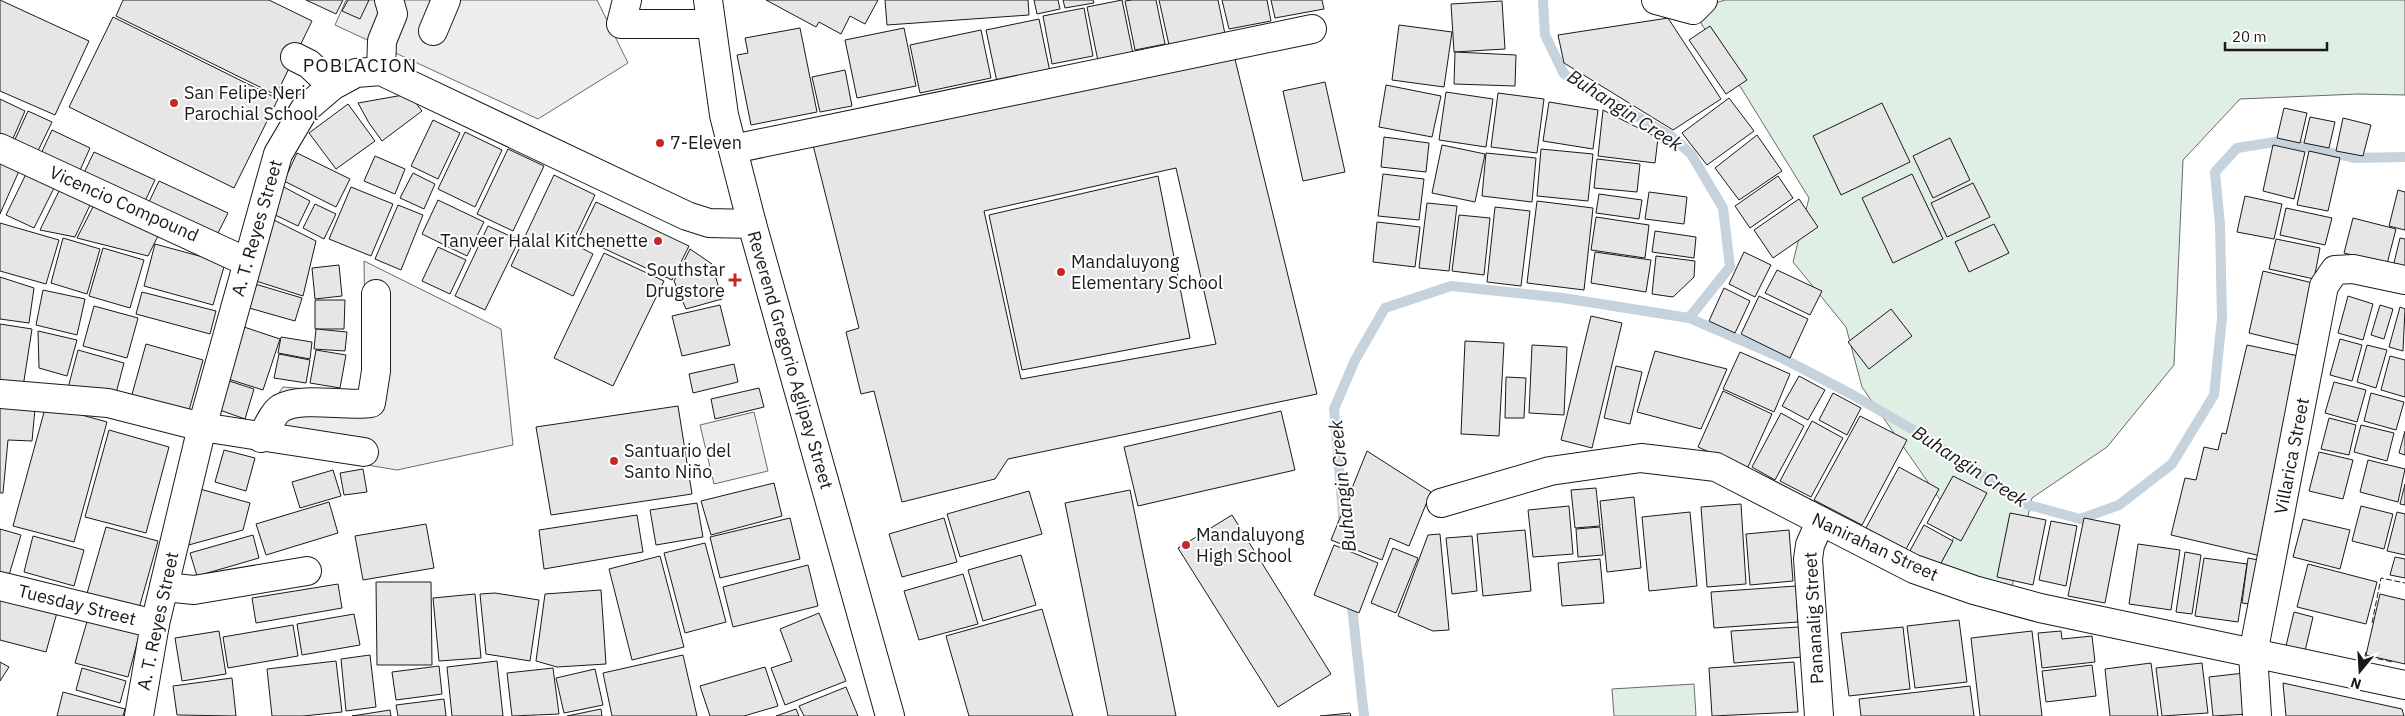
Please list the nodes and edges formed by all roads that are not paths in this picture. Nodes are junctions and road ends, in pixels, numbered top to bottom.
1 (389, 0) edge
2 (446, 0) edge
3 (627, 0) edge
4 (1656, 0) edge
5 (1703, 0) edge
6 (709, 12) edge
7 (1312, 29) dead end
8 (433, 31) dead end
9 (295, 58) dead end
10 (381, 70) junction
11 (332, 86) junction
12 (0, 148) edge
13 (733, 149) junction
14 (752, 224) junction
15 (247, 262) junction
16 (2405, 280) edge
17 (376, 294) dead end
18 (0, 394) edge
19 (202, 427) junction
20 (262, 438) junction
21 (364, 452) dead end
22 (1441, 503) dead end
23 (1820, 522) junction
24 (307, 571) dead end
25 (0, 586) edge
26 (164, 587) junction
27 (155, 624) junction
28 (2253, 654) junction
29 (2405, 684) edge
30 (138, 716) edge
31 (890, 716) edge
32 (1819, 716) edge
33 (2257, 716) edge

1 - 10 street
2 - 8 street
3 - 6 street
4 - 5 street
6 - 13 street, Reverend Gregorio Aglipay Street
7 - 13 street
9 - 11 street
10 - 11 street, A. T. Reyes Street
10 - 14 street
11 - 15 street, A. T. Reyes Street
12 - 15 street, Vicencio Compound
13 - 14 street, Reverend Gregorio Aglipay Street
14 - 31 street, Reverend Gregorio Aglipay Street
15 - 19 street, A. T. Reyes Street
16 - 28 street, Villarica Street
17 - 20 street
18 - 19 street
19 - 20 street
19 - 26 street, A. T. Reyes Street
20 - 21 street
22 - 23 street, Nanirahan Street
23 - 28 street, Nanirahan Street
23 - 32 street, Pananalig Street
24 - 26 street
25 - 27 street, Tuesday Street
26 - 27 street, A. T. Reyes Street
27 - 30 street, A. T. Reyes Street
28 - 29 street, Nanirahan Street
28 - 33 street, Villarica Street

